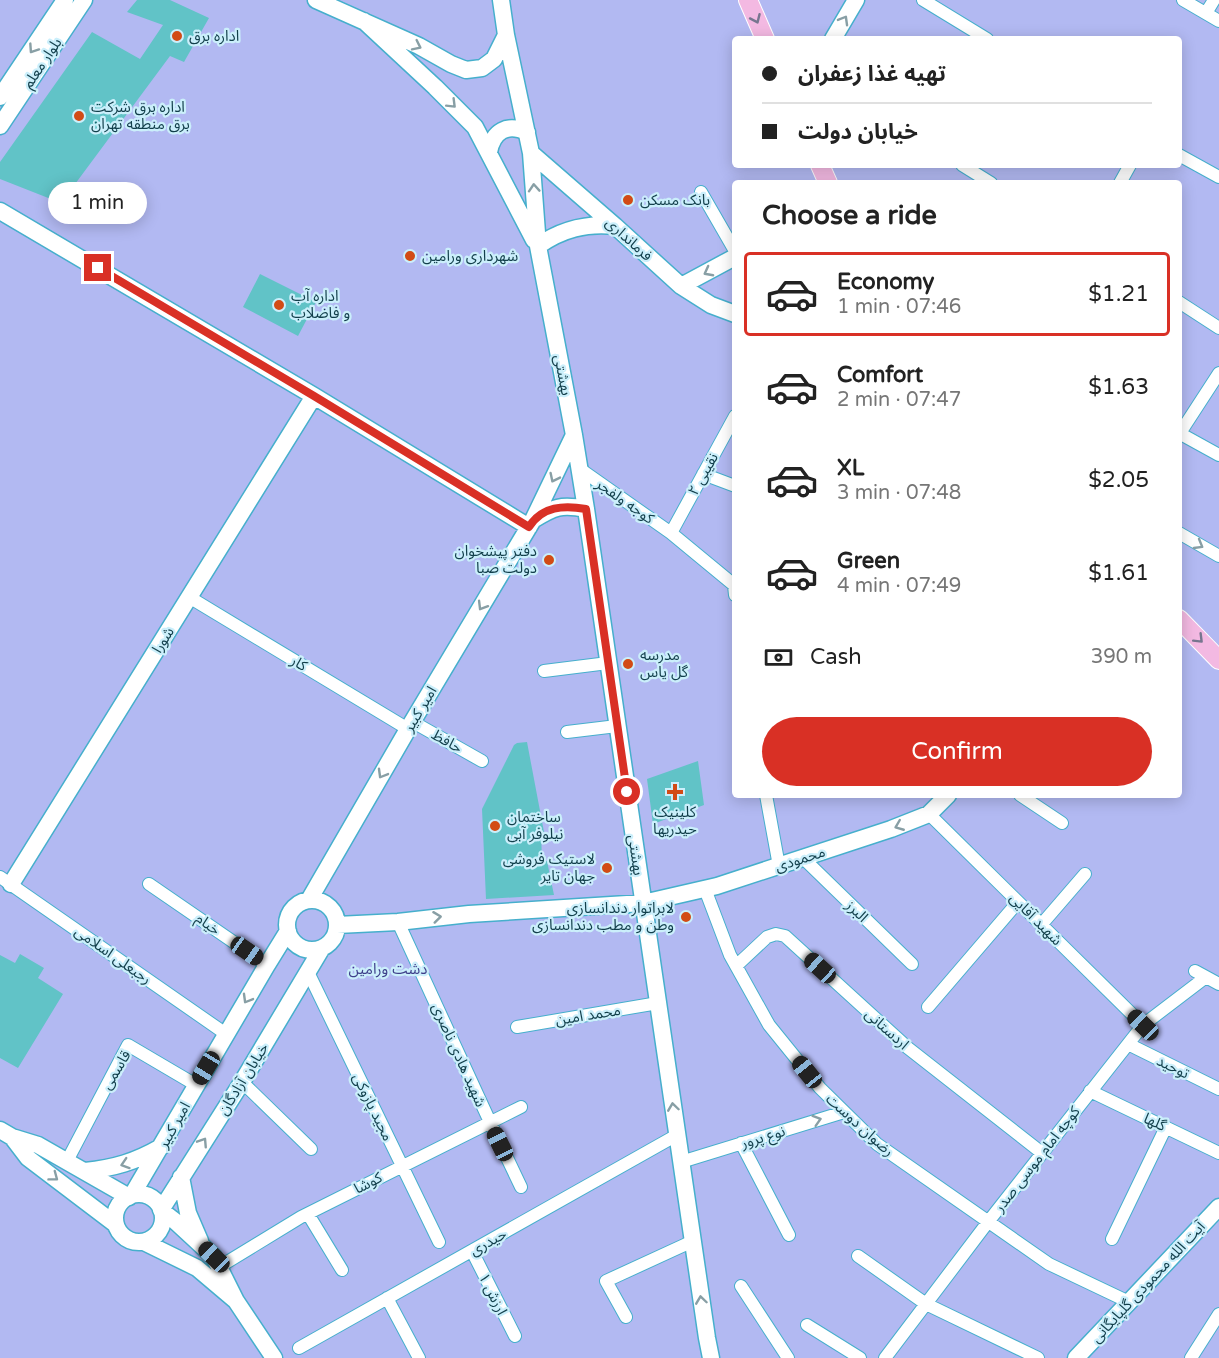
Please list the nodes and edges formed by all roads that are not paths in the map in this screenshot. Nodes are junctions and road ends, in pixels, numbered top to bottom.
1 (65, 0) edge
2 (84, 0) edge
3 (316, 0) edge
4 (501, 0) edge
5 (748, 0) edge
6 (856, 0) edge
7 (923, 0) edge
8 (1183, 0) edge
9 (1214, 0) edge
10 (1206, 13) junction
11 (364, 21) junction
12 (1219, 21) edge
13 (506, 36) junction
14 (764, 36) edge
15 (835, 36) edge
16 (982, 36) edge
17 (0, 97) edge
18 (0, 126) edge
19 (526, 132) junction
20 (489, 152) junction
21 (531, 153) junction
22 (1182, 157) edge
23 (967, 168) edge
24 (1219, 177) edge
25 (986, 180) edge
26 (701, 192) dead end
27 (0, 211) edge
28 (615, 226) junction
29 (538, 246) junction
30 (732, 246) edge
31 (732, 259) edge
32 (681, 286) junction
33 (1182, 304) edge
34 (732, 313) edge
35 (1219, 327) edge
36 (1219, 373) edge
37 (314, 396) junction
38 (732, 421) edge
39 (1182, 428) edge
40 (574, 435) junction
41 (1182, 435) edge
42 (1219, 455) edge
43 (580, 469) junction
44 (703, 474) junction
45 (732, 485) edge
46 (586, 509) junction
47 (531, 524) junction
48 (671, 532) junction
49 (1182, 535) edge
50 (1219, 556) edge
51 (732, 583) edge
52 (189, 597) junction
53 (1182, 622) edge
54 (1219, 660) edge
55 (608, 663) junction
56 (544, 672) dead end
57 (411, 725) junction
58 (618, 726) junction
59 (567, 732) dead end
60 (482, 760) dead end
61 (767, 798) edge
62 (945, 798) edge
63 (1024, 798) edge
64 (928, 814) junction
65 (1062, 823) dead end
66 (802, 858) junction
67 (779, 866) junction
68 (1085, 874) dead end
69 (6, 880) edge
70 (149, 884) dead end
71 (705, 889) junction
72 (309, 900) junction
73 (1018, 902) junction
74 (643, 903) junction
75 (398, 922) junction
76 (1041, 925) junction
77 (337, 926) junction
78 (288, 931) junction
79 (322, 948) junction
80 (912, 964) dead end
81 (267, 965) junction
82 (736, 966) junction
83 (308, 972) junction
84 (1219, 984) edge
85 (658, 1003) junction
86 (928, 1007) dead end
87 (1143, 1025) junction
88 (517, 1027) dead end
89 (226, 1034) junction
90 (1128, 1044) junction
91 (242, 1082) junction
92 (196, 1085) junction
93 (1219, 1089) edge
94 (1090, 1091) junction
95 (521, 1107) dead end
96 (844, 1112) junction
97 (490, 1122) junction
98 (1166, 1127) junction
99 (6, 1133) edge
100 (677, 1135) junction
101 (741, 1143) junction
102 (161, 1147) junction
103 (312, 1149) dead end
104 (1219, 1153) edge
105 (1042, 1154) junction
106 (67, 1161) junction
107 (681, 1162) junction
108 (402, 1166) junction
109 (85, 1171) junction
110 (181, 1177) junction
111 (521, 1187) dead end
112 (130, 1196) junction
113 (1219, 1207) edge
114 (161, 1211) junction
115 (308, 1214) junction
116 (988, 1222) junction
117 (115, 1224) junction
118 (789, 1235) dead end
119 (1112, 1239) dead end
120 (693, 1241) junction
121 (144, 1242) junction
122 (439, 1242) dead end
123 (203, 1247) junction
124 (472, 1251) junction
125 (858, 1256) dead end
126 (219, 1267) junction
127 (342, 1270) dead end
128 (741, 1286) dead end
129 (387, 1298) junction
130 (236, 1301) junction
131 (1129, 1302) junction
132 (926, 1304) junction
133 (1219, 1314) edge
134 (626, 1317) dead end
135 (807, 1325) dead end
136 (1214, 1331) edge
137 (515, 1336) dead end
138 (299, 1348) dead end
139 (709, 1357) edge
140 (274, 1358) edge
141 (419, 1358) edge
142 (788, 1358) edge
143 (860, 1358) edge
144 (885, 1358) edge
145 (1038, 1358) edge
146 (1076, 1358) edge
147 (1191, 1358) edge

1 -> 17 street, بلوار معلم
2 - 18 street, بلوار معلم
3 - 11 street
4 - 13 street
5 -> 14 main road
15 -> 6 street
7 - 16 street
8 - 10 street
9 - 10 street
10 - 12 street
11 -> 13 street
11 -> 20 street
13 - 19 street
19 - 20 street
19 - 21 street
20 - 29 street
21 - 28 street, فرمانداری
29 -> 21 street
22 - 24 street
23 - 25 street
26 - 30 street
27 - 37 street
28 - 29 street
28 - 32 street, فرمانداری
29 - 40 street, بهشتی
31 -> 32 street
32 - 34 street, فرمانداری
33 - 35 street
36 - 39 street
37 - 47 street
37 - 52 street, شورا
38 - 44 street, نقیبی ۲
40 - 43 street, بهشتی
40 -> 47 street, امیر کبیر
41 - 42 street
43 - 46 street, بهشتی
43 - 48 street, کوجه ولفجر
44 - 45 street
44 - 48 street, نقیبی ۲
46 - 47 street
46 - 55 street, بهشتی
47 -> 57 street, امیر کبیر
48 - 51 street, کوجه ولفجر
49 -> 50 street
52 - 57 street, کار
52 - 69 street, شورا
53 -> 54 main road
55 - 56 street
55 - 58 street, بهشتی
57 - 60 street, حافظ
57 -> 72 street, امیر کبیر
58 - 59 street
58 - 74 street, بهشتی
61 - 67 street
62 - 64 street, محمودی
63 - 65 street
64 -> 66 street, محمودی
64 - 73 street, شهید آقایی
66 - 67 street, محمودی
66 - 80 street, البرز
67 - 71 street, محمودی
68 - 76 street
69 - 89 street, رجبعلی اسلامی
70 - 81 street, خیام
71 - 74 street, محمودی
71 - 82 street, رضوان دوست
72 - 77 street
72 - 78 street
73 - 76 street, شهید آقایی
73 - 86 street
75 -> 74 street
74 - 85 street, بهشتی
75 - 77 street
75 - 97 street, شهید هادی ناصری
76 - 87 street, شهید آقایی
77 - 79 street
78 - 79 street
78 - 81 street, امیر کبیر
79 - 83 street, خیابان آزادگان
81 -> 89 street, امیر کبیر
82 - 96 street, رضوان دوست
82 - 105 street, اردستانی
83 - 91 street, خیابان آزادگان
83 - 108 street, مجید پازوکی
84 - 87 street, کوچه امام موسی صدر
85 - 88 street, محمد امین
100 -> 85 street, بهشتی
87 - 90 street, کوچه امام موسی صدر
89 - 92 street, امیر کبیر
90 - 93 street, توحید
90 - 94 street, کوچه امام موسی صدر
91 - 103 street
110 -> 91 street, خیابان آزادگان
92 - 102 street, امیر کبیر
92 - 106 street, قاسمی
94 - 98 street, گلها
94 - 105 street, کوچه امام موسی صدر
95 - 97 street, کوشا
101 -> 96 street, نوع پرور
96 - 116 street, رضوان دوست
97 - 108 street, کوشا
97 - 111 street, شهید هادی ناصری
98 - 104 street, گلها
98 - 119 street
99 - 106 street
99 -> 117 street
100 - 107 street, بهشتی
100 - 124 street, حیدری
101 - 107 street, نوع پرور
101 - 118 street
102 -> 109 street
102 - 112 street, امیر کبیر
105 - 116 street, کوچه امام موسی صدر
106 - 109 street
107 - 120 street, بهشتی
108 - 115 street, کوشا
108 - 122 street, مجید پازوکی
109 - 112 street
110 - 114 street, خیابان آزادگان
110 - 123 street
112 - 114 street
112 - 117 street
113 - 131 street, آیت الله محمودی گلپایگانی
114 - 121 street
114 - 123 street
115 - 126 street, کوشا
115 - 127 street
116 - 131 street, رضوان دوست
116 - 132 street, کوچه امام موسی صدر
117 - 121 street
120 - 134 street
139 -> 120 street, بهشتی
121 - 130 street
123 - 126 street
124 - 129 street, حیدری
124 - 137 street, ارزش ۱
125 - 132 street
126 - 130 street
128 - 142 street
129 - 138 street, حیدری
129 - 141 street
130 - 140 street
131 - 146 street, آیت الله محمودی گلپایگانی
132 - 144 street, کوچه امام موسی صدر
132 - 145 street
133 - 136 street
135 - 143 street
136 - 147 street

